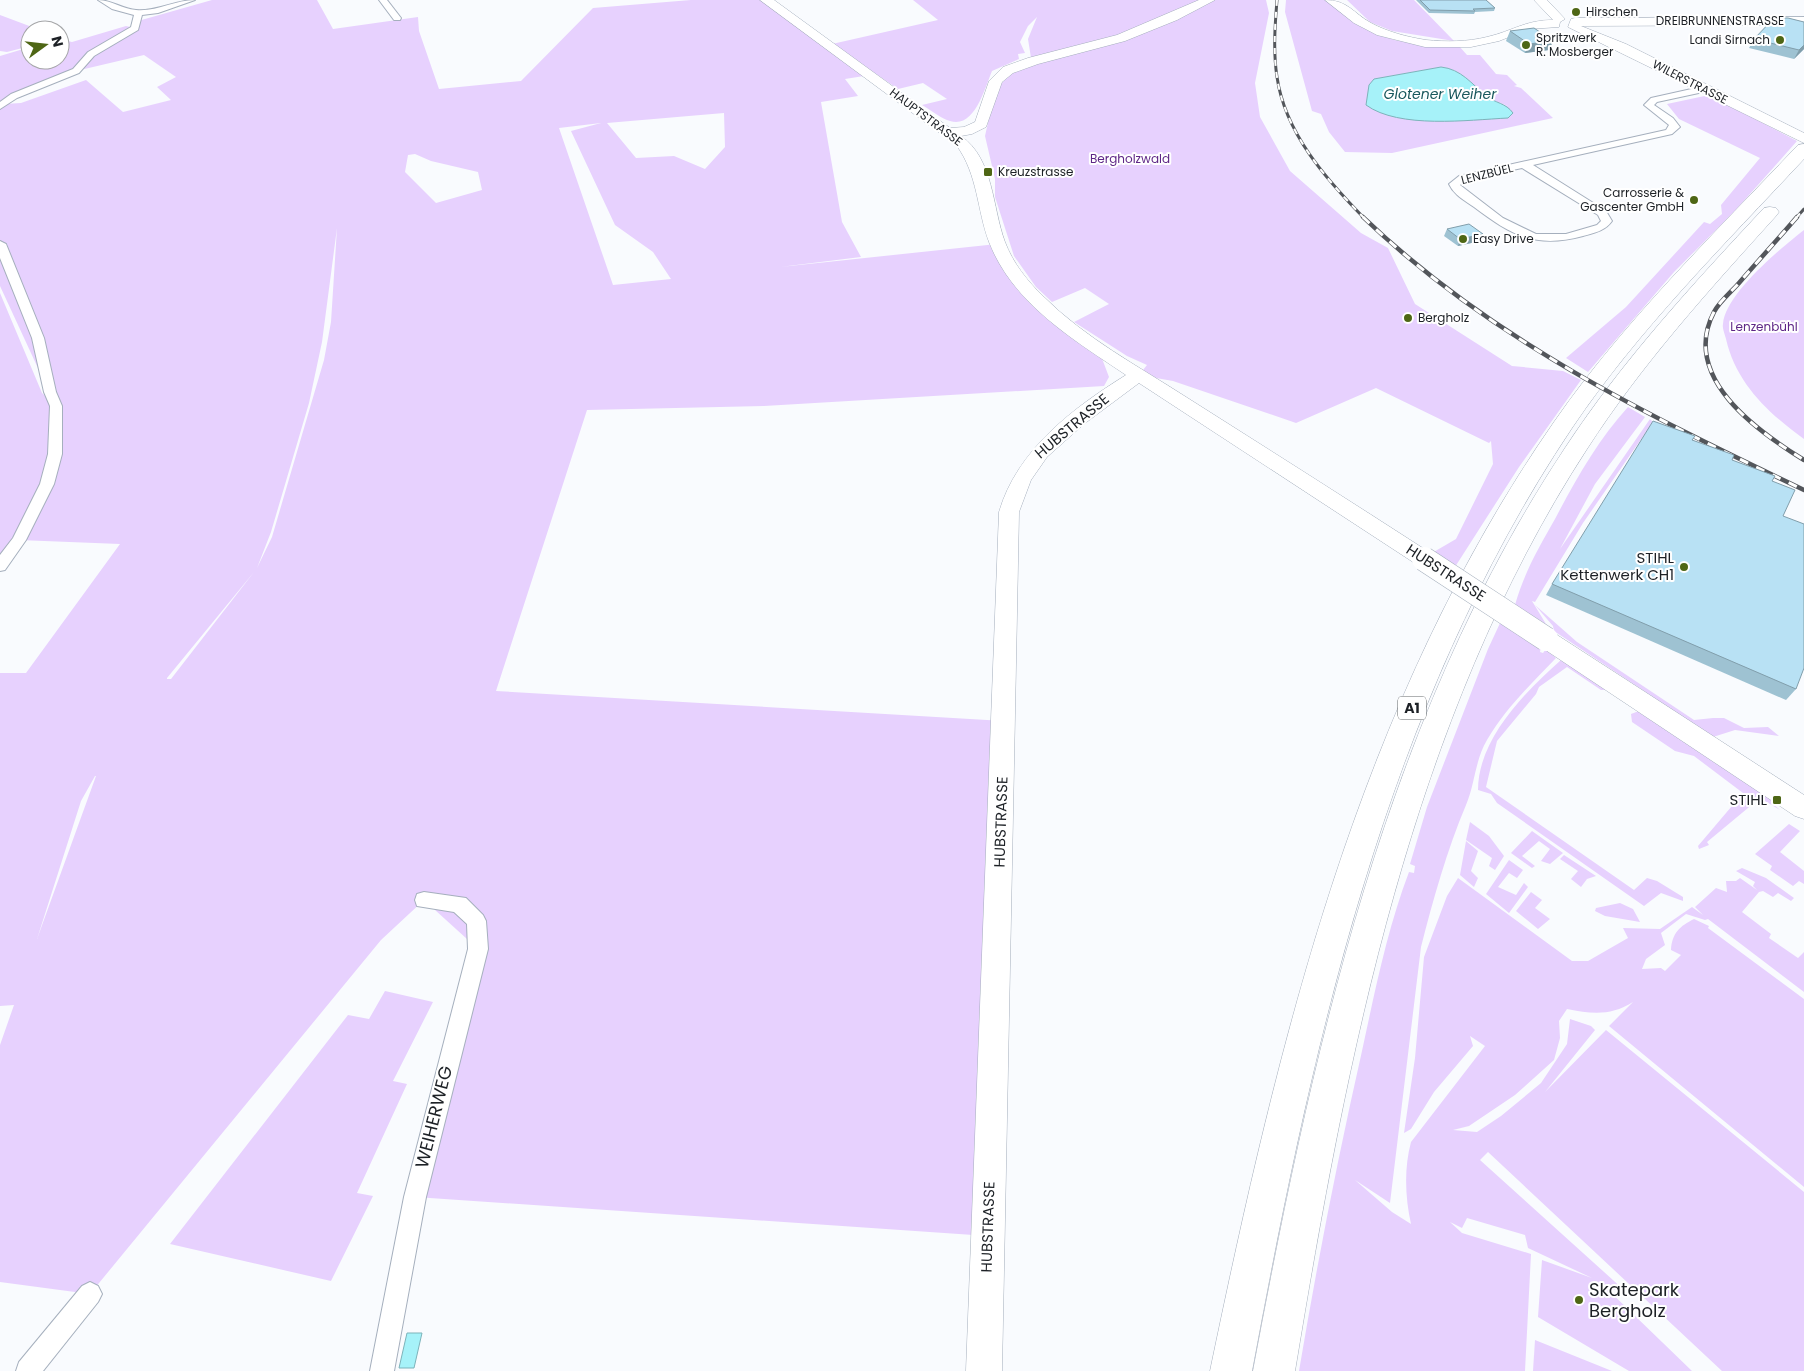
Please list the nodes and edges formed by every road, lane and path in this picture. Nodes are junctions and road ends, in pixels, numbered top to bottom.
1 (102, 0) edge
2 (192, 0) edge
3 (383, 0) edge
4 (766, 0) edge
5 (1209, 0) edge
6 (1330, 0) edge
7 (1540, 0) edge
8 (138, 15) junction
9 (397, 18) dead end
10 (1557, 21) junction
11 (1804, 21) edge
12 (1575, 25) junction
13 (1705, 89) junction
14 (0, 106) edge
15 (950, 132) junction
16 (1804, 139) edge
17 (1795, 140) edge
18 (1525, 165) junction
19 (1804, 176) edge
20 (0, 244) edge
21 (1139, 375) junction
22 (0, 566) edge
23 (1804, 808) edge
24 (424, 900) dead end
25 (90, 1294) dead end
26 (28, 1371) edge
27 (382, 1371) edge
28 (984, 1371) edge
29 (1231, 1371) edge
30 (1274, 1371) edge

1 - 8 street
2 - 8 street
3 - 9 street
4 - 15 street, HAUPTSTRASSE
5 - 15 street
6 - 10 street
7 - 10 street
8 - 14 street
10 - 12 street
11 - 12 street, DREIBRUNNENSTRASSE
12 - 13 street, WILERSTRASSE
13 - 17 street, WILERSTRASSE
13 - 18 street, LENZBÜEL
15 - 21 street, HAUPTSTRASSE
16 - 17 street, WILERSTRASSE
17 - 29 highway, A1
18 - 18 street, LENZBÜEL
19 - 30 highway, A1
20 - 22 street
21 - 23 street, HUBSTRASSE, bridge
21 - 28 street, HUBSTRASSE
24 - 27 street, WEIHERWEG
25 - 26 street

